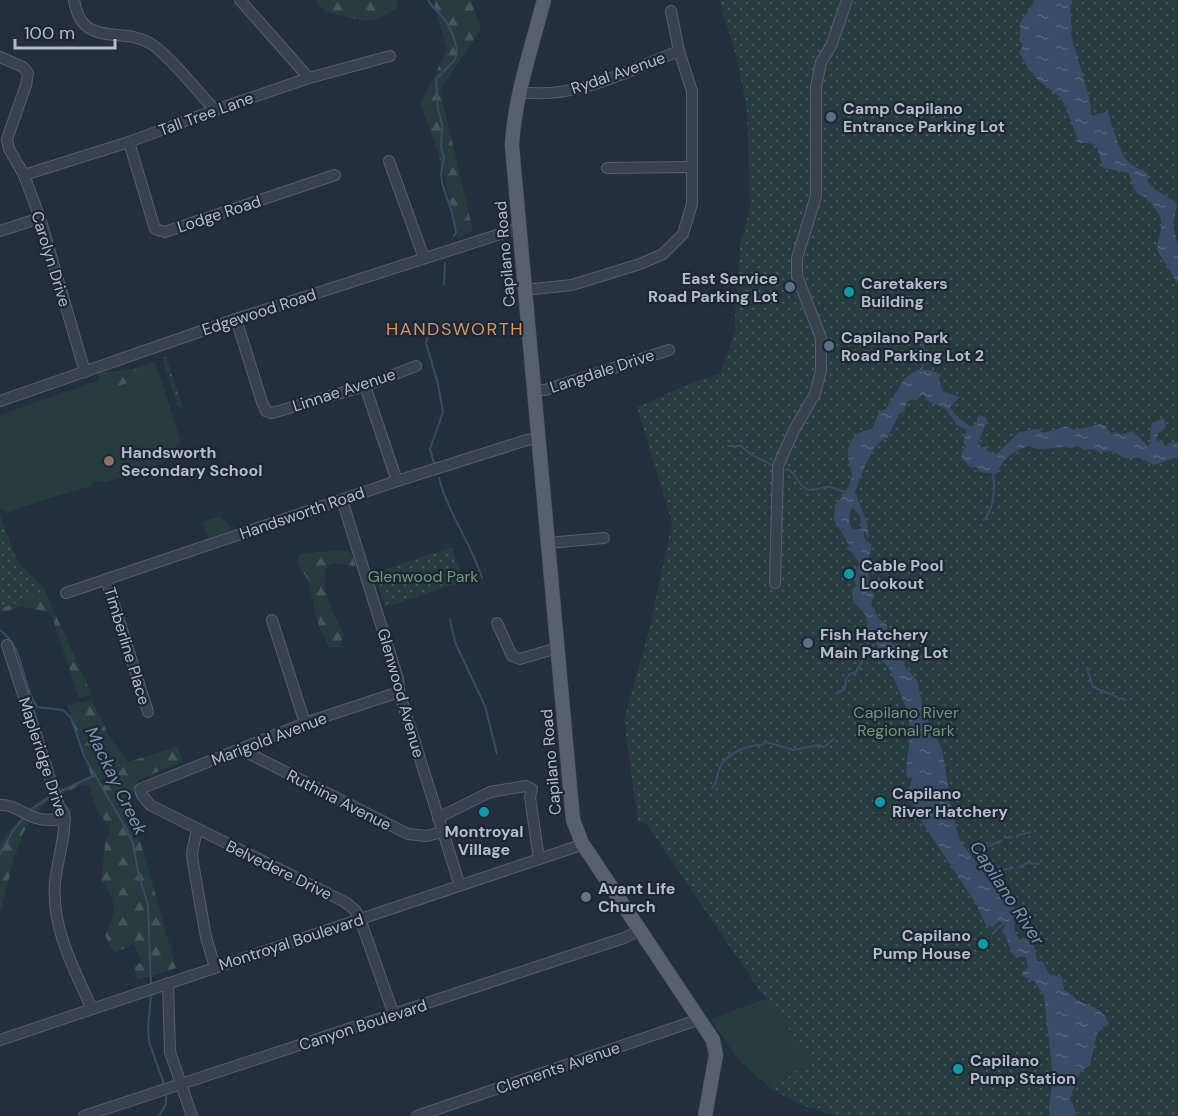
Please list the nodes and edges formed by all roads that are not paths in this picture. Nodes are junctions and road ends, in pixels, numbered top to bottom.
1 (74, 0) edge
2 (240, 0) edge
3 (544, 0) edge
4 (847, 0) edge
5 (671, 11) dead end
6 (679, 51) junction
7 (390, 56) dead end
8 (0, 57) edge
9 (309, 78) junction
10 (521, 92) junction
11 (215, 110) junction
12 (129, 142) junction
13 (5, 148) edge
14 (389, 162) dead end
15 (692, 166) junction
16 (607, 168) dead end
17 (24, 175) junction
18 (335, 176) dead end
19 (40, 218) junction
20 (519, 228) junction
21 (0, 231) edge
22 (424, 258) junction
23 (524, 290) junction
24 (236, 318) junction
25 (669, 350) dead end
26 (416, 366) dead end
27 (85, 372) junction
28 (365, 386) junction
29 (535, 390) junction
30 (0, 401) edge
31 (538, 438) junction
32 (397, 481) junction
33 (342, 500) junction
34 (604, 538) dead end
35 (548, 543) junction
36 (106, 579) junction
37 (775, 583) dead end
38 (66, 593) dead end
39 (272, 620) dead end
40 (497, 623) dead end
41 (7, 645) dead end
42 (557, 648) junction
43 (399, 692) junction
44 (147, 712) dead end
45 (305, 723) junction
46 (240, 749) junction
47 (140, 789) joint
48 (0, 805) edge
49 (438, 818) junction
50 (65, 819) junction
51 (197, 829) junction
52 (442, 832) junction
53 (582, 843) junction
54 (539, 859) junction
55 (460, 886) junction
56 (360, 919) junction
57 (640, 930) junction
58 (215, 967) junction
59 (168, 983) junction
60 (92, 1009) junction
61 (394, 1015) junction
62 (699, 1019) junction
63 (0, 1040) edge
64 (181, 1084) junction
65 (84, 1116) edge
66 (192, 1116) edge
67 (417, 1116) edge
68 (705, 1116) edge

1 - 11 street
2 - 9 street
3 - 10 main road, Capilano Road
4 - 37 street
5 - 6 street
6 - 10 street, Rydal Avenue
6 - 15 street
7 - 9 street, Tall Tree Lane
8 - 13 street
9 - 11 street, Tall Tree Lane
10 - 20 main road, Capilano Road
11 - 12 street, Tall Tree Lane
12 - 17 street, Tall Tree Lane
12 - 18 street, Lodge Road
13 - 17 street, Carolyn Drive
14 - 22 street
15 - 16 street
15 - 23 street
17 - 19 street, Carolyn Drive
19 - 21 street
19 - 27 street, Carolyn Drive
20 - 22 street, Edgewood Road
20 - 23 main road, Capilano Road
22 - 24 street, Edgewood Road
23 - 29 main road, Capilano Road
24 - 27 street, Edgewood Road
24 - 28 street, Linnae Avenue
25 - 29 street, Langdale Drive
26 - 28 street, Linnae Avenue
27 - 30 street, Edgewood Road
28 - 32 street
29 - 31 main road, Capilano Road
31 - 32 street, Handsworth Road
31 - 35 main road, Capilano Road
32 - 33 street, Handsworth Road
33 - 36 street, Handsworth Road
33 - 43 street, Glenwood Avenue
34 - 35 street
35 - 42 main road, Capilano Road
36 - 38 street, Handsworth Road
36 - 44 street, Timberline Place
39 - 45 street
40 - 42 street
41 - 50 street, Mapleridge Drive
42 - 53 main road, Capilano Road
43 - 45 street, Marigold Avenue
43 - 49 street, Glenwood Avenue
45 - 46 street, Marigold Avenue
46 - 47 street, Marigold Avenue
46 - 52 street, Ruthina Avenue
47 - 51 street, Belvedere Drive
48 - 50 street
49 - 52 street, Glenwood Avenue
49 - 54 street
50 - 60 street, Mapleridge Drive
51 - 56 street, Belvedere Drive
51 - 58 street
52 - 55 street, Glenwood Avenue
53 - 54 street, Montroyal Boulevard
53 - 57 main road, Capilano Road
54 - 55 street, Montroyal Boulevard
55 - 56 street, Montroyal Boulevard
56 - 58 street, Montroyal Boulevard
56 - 61 street, Belvedere Drive
57 - 61 street, Canyon Boulevard
57 - 62 main road, Capilano Road
58 - 59 street, Montroyal Boulevard
59 - 60 street, Montroyal Boulevard
59 - 64 street
60 - 63 street, Montroyal Boulevard
61 - 64 street, Canyon Boulevard
62 - 67 street, Clements Avenue
62 - 68 main road, Capilano Road
64 - 65 street, Canyon Boulevard
64 - 66 street

